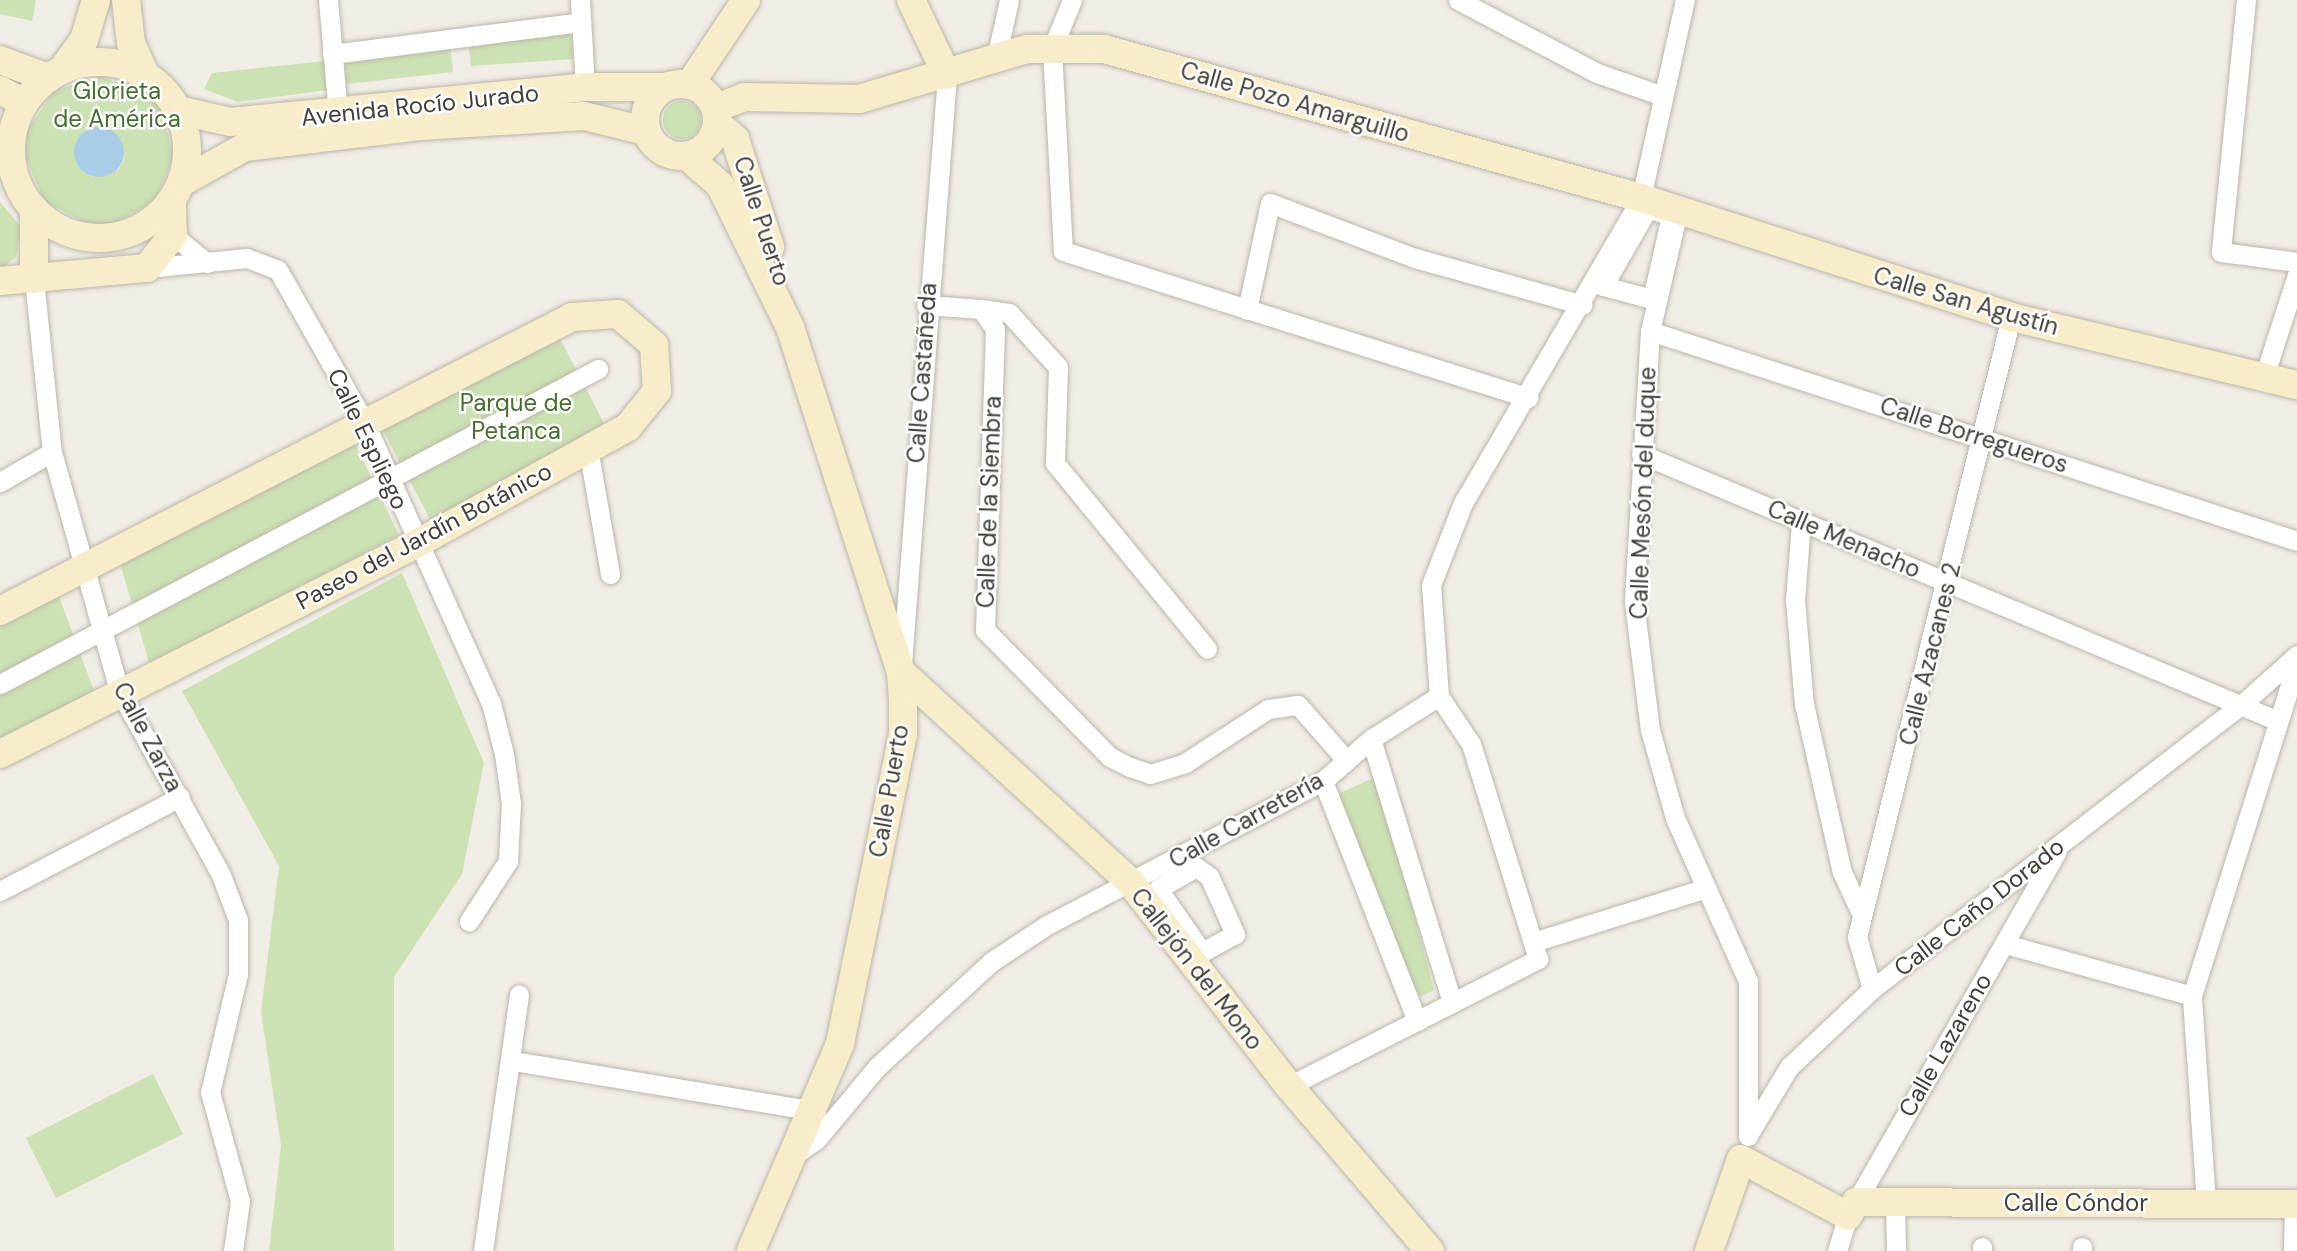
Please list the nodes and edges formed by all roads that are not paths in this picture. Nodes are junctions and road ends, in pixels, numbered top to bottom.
1 (96, 0) edge
2 (125, 0) edge
3 (328, 0) edge
4 (580, 0) edge
5 (746, 0) edge
6 (911, 0) edge
7 (1009, 0) edge
8 (1072, 0) edge
9 (1458, 0) edge
10 (1685, 0) edge
11 (2246, 0) edge
12 (581, 22) junction
13 (1052, 49) junction
14 (332, 54) junction
15 (996, 59) junction
16 (0, 60) edge
17 (55, 74) junction
18 (947, 75) junction
19 (146, 76) junction
20 (677, 86) junction
21 (585, 87) junction
22 (0, 90) edge
23 (1663, 96) junction
24 (178, 110) junction
25 (338, 114) junction
26 (717, 116) junction
27 (13, 121) edge
28 (646, 131) junction
29 (687, 156) junction
30 (9, 182) edge
31 (177, 191) junction
32 (1644, 203) junction
33 (34, 209) junction
34 (1678, 211) junction
35 (173, 235) junction
36 (34, 243) junction
37 (2297, 262) edge
38 (208, 263) junction
39 (147, 268) junction
40 (70, 275) junction
41 (2297, 275) edge
42 (34, 279) junction
43 (0, 281) edge
44 (926, 305) junction
45 (1583, 305) junction
46 (981, 309) junction
47 (1247, 310) junction
48 (2011, 317) junction
49 (790, 327) junction
50 (1650, 331) junction
51 (598, 369) dead end
52 (2264, 377) junction
53 (2297, 385) edge
54 (1528, 398) junction
55 (365, 423) junction
56 (1983, 438) junction
57 (588, 449) junction
58 (52, 452) junction
59 (1641, 454) junction
60 (390, 479) junction
61 (0, 482) edge
62 (1801, 521) junction
63 (2297, 541) edge
64 (418, 543) junction
65 (85, 569) junction
66 (610, 574) dead end
67 (1950, 583) junction
68 (0, 611) edge
69 (102, 630) junction
70 (1207, 649) dead end
71 (2297, 654) edge
72 (2297, 663) edge
73 (901, 672) junction
74 (0, 684) edge
75 (119, 690) junction
76 (1439, 696) junction
77 (2240, 706) junction
78 (943, 707) junction
79 (2278, 721) junction
80 (903, 734) junction
81 (1371, 740) junction
82 (0, 754) edge
83 (1347, 761) junction
84 (1323, 781) junction
85 (180, 797) junction
86 (2062, 844) junction
87 (1204, 846) junction
88 (1130, 882) junction
89 (1706, 888) junction
90 (0, 891) edge
91 (1862, 915) junction
92 (469, 921) dead end
93 (2005, 944) junction
94 (1536, 950) junction
95 (1197, 969) junction
96 (1872, 989) junction
97 (519, 995) dead end
98 (2192, 996) junction
99 (1452, 1003) junction
100 (1418, 1021) junction
101 (513, 1061) junction
102 (1289, 1086) junction
103 (816, 1111) junction
104 (1744, 1148) junction
105 (797, 1153) junction
106 (1895, 1202) junction
107 (2206, 1203) junction
108 (2295, 1204) edge
109 (1852, 1209) junction
110 (233, 1251) edge
111 (483, 1251) edge
112 (751, 1251) edge
113 (1430, 1251) edge
114 (1709, 1251) edge
115 (1838, 1251) edge
116 (1896, 1251) edge
117 (2293, 1251) edge

1 - 17 street
2 - 19 street
3 - 14 street
4 - 12 street
5 - 20 street
6 - 18 street
7 - 15 street
8 - 13 street
9 - 23 street
10 - 23 street
11 - 37 street
12 - 14 street
12 - 21 street
13 - 15 street, Calle Pozo Amarguillo
13 - 32 street, Calle Pozo Amarguillo
13 - 47 street
14 - 25 street
15 - 18 street, Calle Pozo Amarguillo
16 - 17 street
17 - 19 street
17 - 27 street
18 - 26 street, Calle Pozo Amarguillo
18 - 44 street, Calle Castañeda
19 - 24 street
20 - 21 street, Avenida Rocío Jurado
20 - 26 street
20 - 28 street
21 - 25 street, Avenida Rocío Jurado
22 - 27 street
23 - 32 street
24 - 25 street, Avenida Rocío Jurado
24 - 31 street
26 - 29 street
26 - 49 street, Calle Puerto
27 - 30 street
28 - 29 street
28 - 31 street, Avenida Rocío Jurado
29 - 49 street, Calle Puerto
30 - 33 street
31 - 33 street
31 - 35 street
32 - 32 street
32 - 34 street, Calle San Agustín
32 - 45 street
33 - 36 street, Calle Zarza
34 - 48 street, Calle San Agustín
34 - 50 street, Calle Mesón del duque
35 - 38 street
35 - 39 street
36 - 40 street
36 - 42 street, Calle Zarza
38 - 39 street, Calle Espliego
38 - 55 street, Calle Espliego
39 - 40 street, Calle Espliego
40 - 42 street, Calle Espliego
41 - 52 street
42 - 43 street, Calle Espliego
42 - 58 street, Calle Zarza
44 - 46 street
44 - 73 street, Calle Castañeda
45 - 47 street
45 - 54 street
46 - 70 street
46 - 83 street, Calle de la Siembra
47 - 54 street
48 - 52 street, Calle San Agustín
48 - 56 street, Calle Azacanes 2
49 - 73 street, Calle Puerto
50 - 56 street, Calle Borregueros
50 - 59 street, Calle Mesón del duque
51 - 60 street
52 - 53 street, Calle San Agustín
54 - 76 street
55 - 57 street, Paseo del Jardín Botánico
55 - 60 street, Calle Espliego
55 - 65 street, Paseo del Jardín Botánico
56 - 63 street, Calle Borregueros
56 - 67 street, Calle Azacanes 2
57 - 64 street, Paseo del Jardín Botánico
57 - 66 street
58 - 61 street
58 - 65 street, Calle Zarza
59 - 62 street, Calle Menacho
59 - 89 street, Calle Mesón del duque
60 - 64 street, Calle Espliego
60 - 69 street
62 - 67 street, Calle Menacho
62 - 91 street
64 - 75 street, Paseo del Jardín Botánico
64 - 92 street, Calle Espliego
65 - 68 street, Paseo del Jardín Botánico
65 - 69 street, Calle Zarza
67 - 77 street, Calle Menacho
67 - 91 street, Calle Azacanes 2
69 - 74 street
69 - 75 street, Calle Zarza
71 - 77 street, Calle Caño Dorado
72 - 79 street
73 - 78 street, Callejón del Mono
73 - 80 street, Calle Puerto
75 - 82 street, Paseo del Jardín Botánico
75 - 85 street, Calle Zarza
76 - 81 street, Calle Carretería
76 - 94 street
77 - 79 street, Calle Menacho
77 - 86 street, Calle Caño Dorado
78 - 80 street
78 - 88 street, Callejón del Mono
79 - 98 street
80 - 103 street, Calle Puerto
81 - 83 street, Calle Carretería
81 - 99 street
83 - 84 street, Calle Carretería
84 - 87 street, Calle Carretería
84 - 100 street
85 - 90 street
85 - 110 street, Calle Zarza
86 - 93 street, Calle Lazareno
86 - 96 street, Calle Caño Dorado
87 - 88 street, Calle Carretería
87 - 95 street
88 - 95 street, Callejón del Mono
88 - 105 street, Calle Carretería
89 - 94 street
89 - 104 street, Calle Mesón del duque
91 - 96 street, Calle Azacanes 2
93 - 98 street
93 - 109 street, Calle Lazareno
94 - 99 street
95 - 102 street, Callejón del Mono
96 - 104 street, Calle Caño Dorado
97 - 101 street
98 - 107 street
99 - 100 street
100 - 102 street
101 - 103 street
101 - 111 street
102 - 113 street, Callejón del Mono
103 - 105 street, Calle Puerto
104 - 109 street
104 - 114 street
105 - 112 street, Calle Puerto
106 - 107 street, Calle Cóndor
106 - 109 street, Calle Cóndor
106 - 116 street
107 - 108 street, Calle Cóndor
108 - 117 street
109 - 115 street, Calle Lazareno

